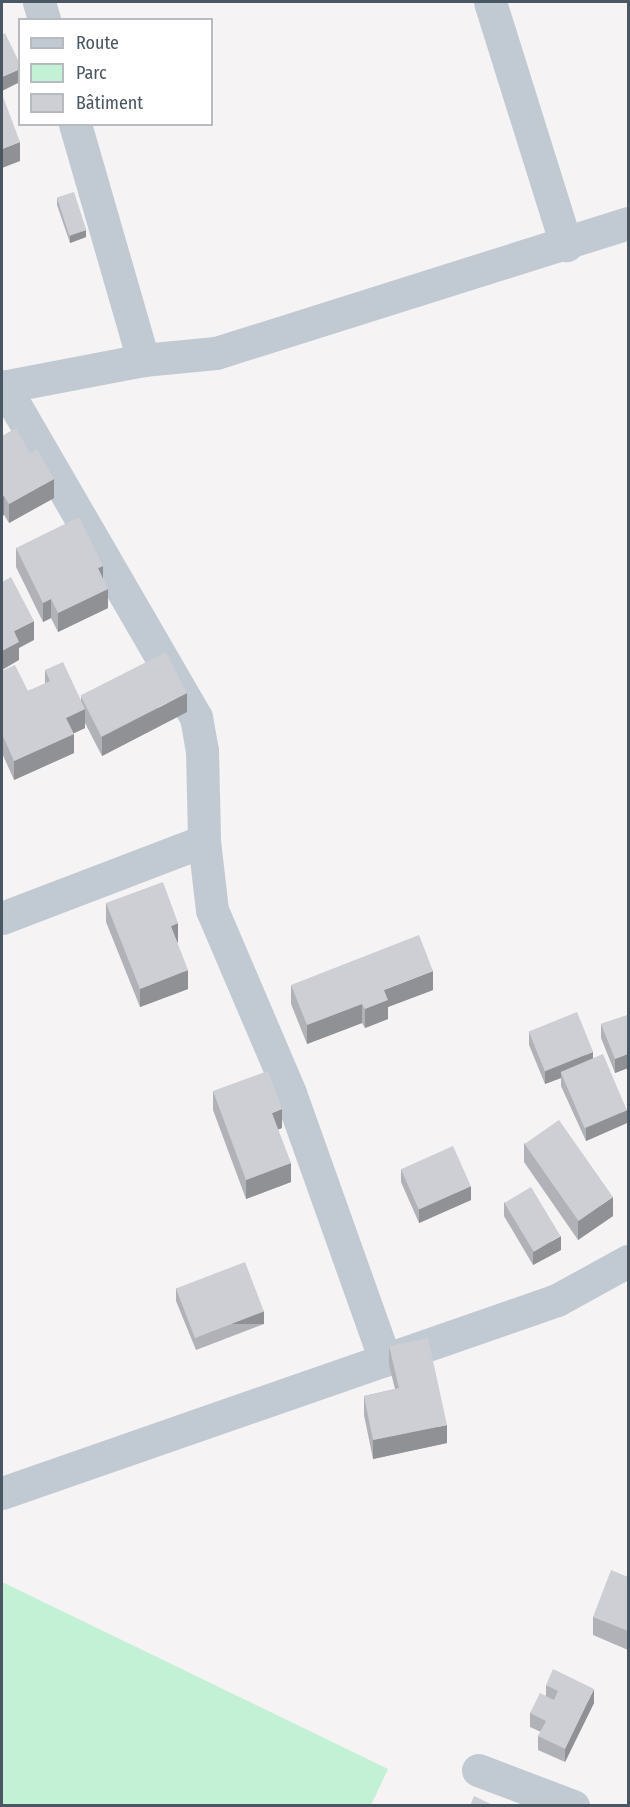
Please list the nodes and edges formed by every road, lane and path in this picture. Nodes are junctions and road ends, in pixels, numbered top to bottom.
1 (39, 2) edge
2 (490, 2) edge
3 (43, 18) edge
4 (76, 126) edge
5 (628, 223) edge
6 (566, 245) junction
7 (143, 360) junction
8 (3, 386) edge
9 (204, 841) junction
10 (2, 918) edge
11 (628, 1261) edge
12 (385, 1360) junction
13 (4, 1488) edge
14 (478, 1770) dead end
15 (573, 1806) edge

1 - 3 street
2 - 6 street
4 - 7 street
5 - 6 street
6 - 7 street
7 - 8 street
8 - 9 street
9 - 10 street
9 - 12 street
11 - 12 street
12 - 13 street
14 - 15 street

